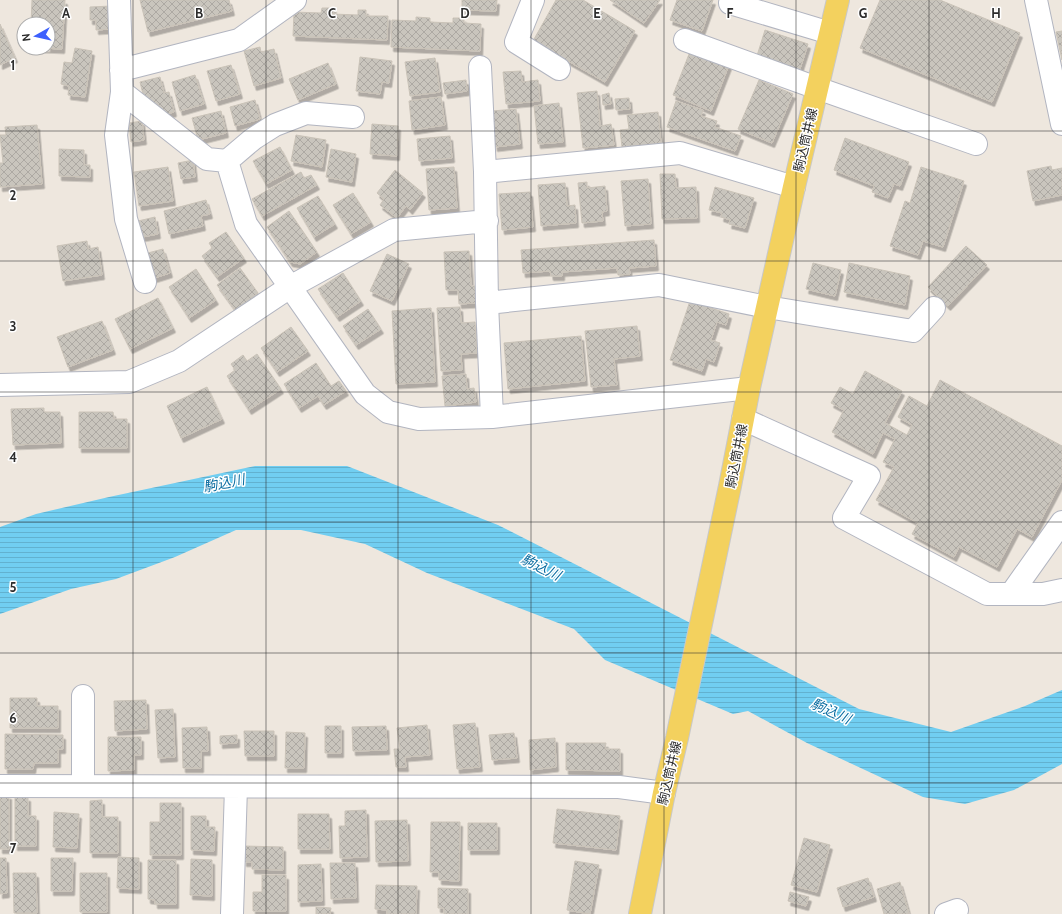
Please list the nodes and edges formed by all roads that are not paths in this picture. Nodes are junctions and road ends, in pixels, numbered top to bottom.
1 (119, 0) edge
2 (295, 0) edge
3 (533, 0) edge
4 (838, 0) edge
5 (1036, 0) edge
6 (730, 3) dead end
7 (830, 33) junction
8 (685, 40) dead end
9 (480, 67) dead end
10 (559, 69) dead end
11 (121, 70) junction
12 (817, 88) junction
13 (122, 92) junction
14 (353, 117) dead end
15 (1062, 124) edge
16 (976, 144) dead end
17 (227, 161) junction
18 (485, 172) junction
19 (794, 188) junction
20 (486, 221) junction
21 (145, 282) dead end
22 (290, 287) junction
23 (487, 303) junction
24 (767, 307) junction
25 (934, 308) dead end
26 (0, 385) edge
27 (749, 388) junction
28 (492, 417) junction
29 (743, 419) junction
30 (1062, 522) edge
31 (1062, 590) edge
32 (1011, 594) junction
33 (83, 696) dead end
34 (0, 786) edge
35 (83, 786) junction
36 (236, 787) junction
37 (664, 793) junction
38 (232, 914) edge
39 (640, 914) edge

1 - 11 street
2 - 11 street
3 - 10 street
4 - 7 main road, 駒込筒井線
5 - 15 street
6 - 7 street
7 - 12 main road, 駒込筒井線
8 - 12 street
9 - 18 street
11 - 13 street
12 - 16 street
12 - 19 main road, 駒込筒井線
13 - 17 street
13 - 21 street
14 - 17 street
17 - 22 street
18 - 19 street
18 - 20 street
19 - 24 main road, 駒込筒井線
20 - 22 street
20 - 23 street
22 - 26 street
22 - 28 street
23 - 24 street
23 - 28 street
24 - 25 street
24 - 27 main road, 駒込筒井線
27 - 28 street
27 - 29 main road, 駒込筒井線
29 - 32 street
29 - 37 main road, 駒込筒井線
30 - 32 street
31 - 32 street
33 - 35 street
34 - 35 street
35 - 36 street
36 - 37 street
36 - 38 street
37 - 39 main road, 駒込筒井線

